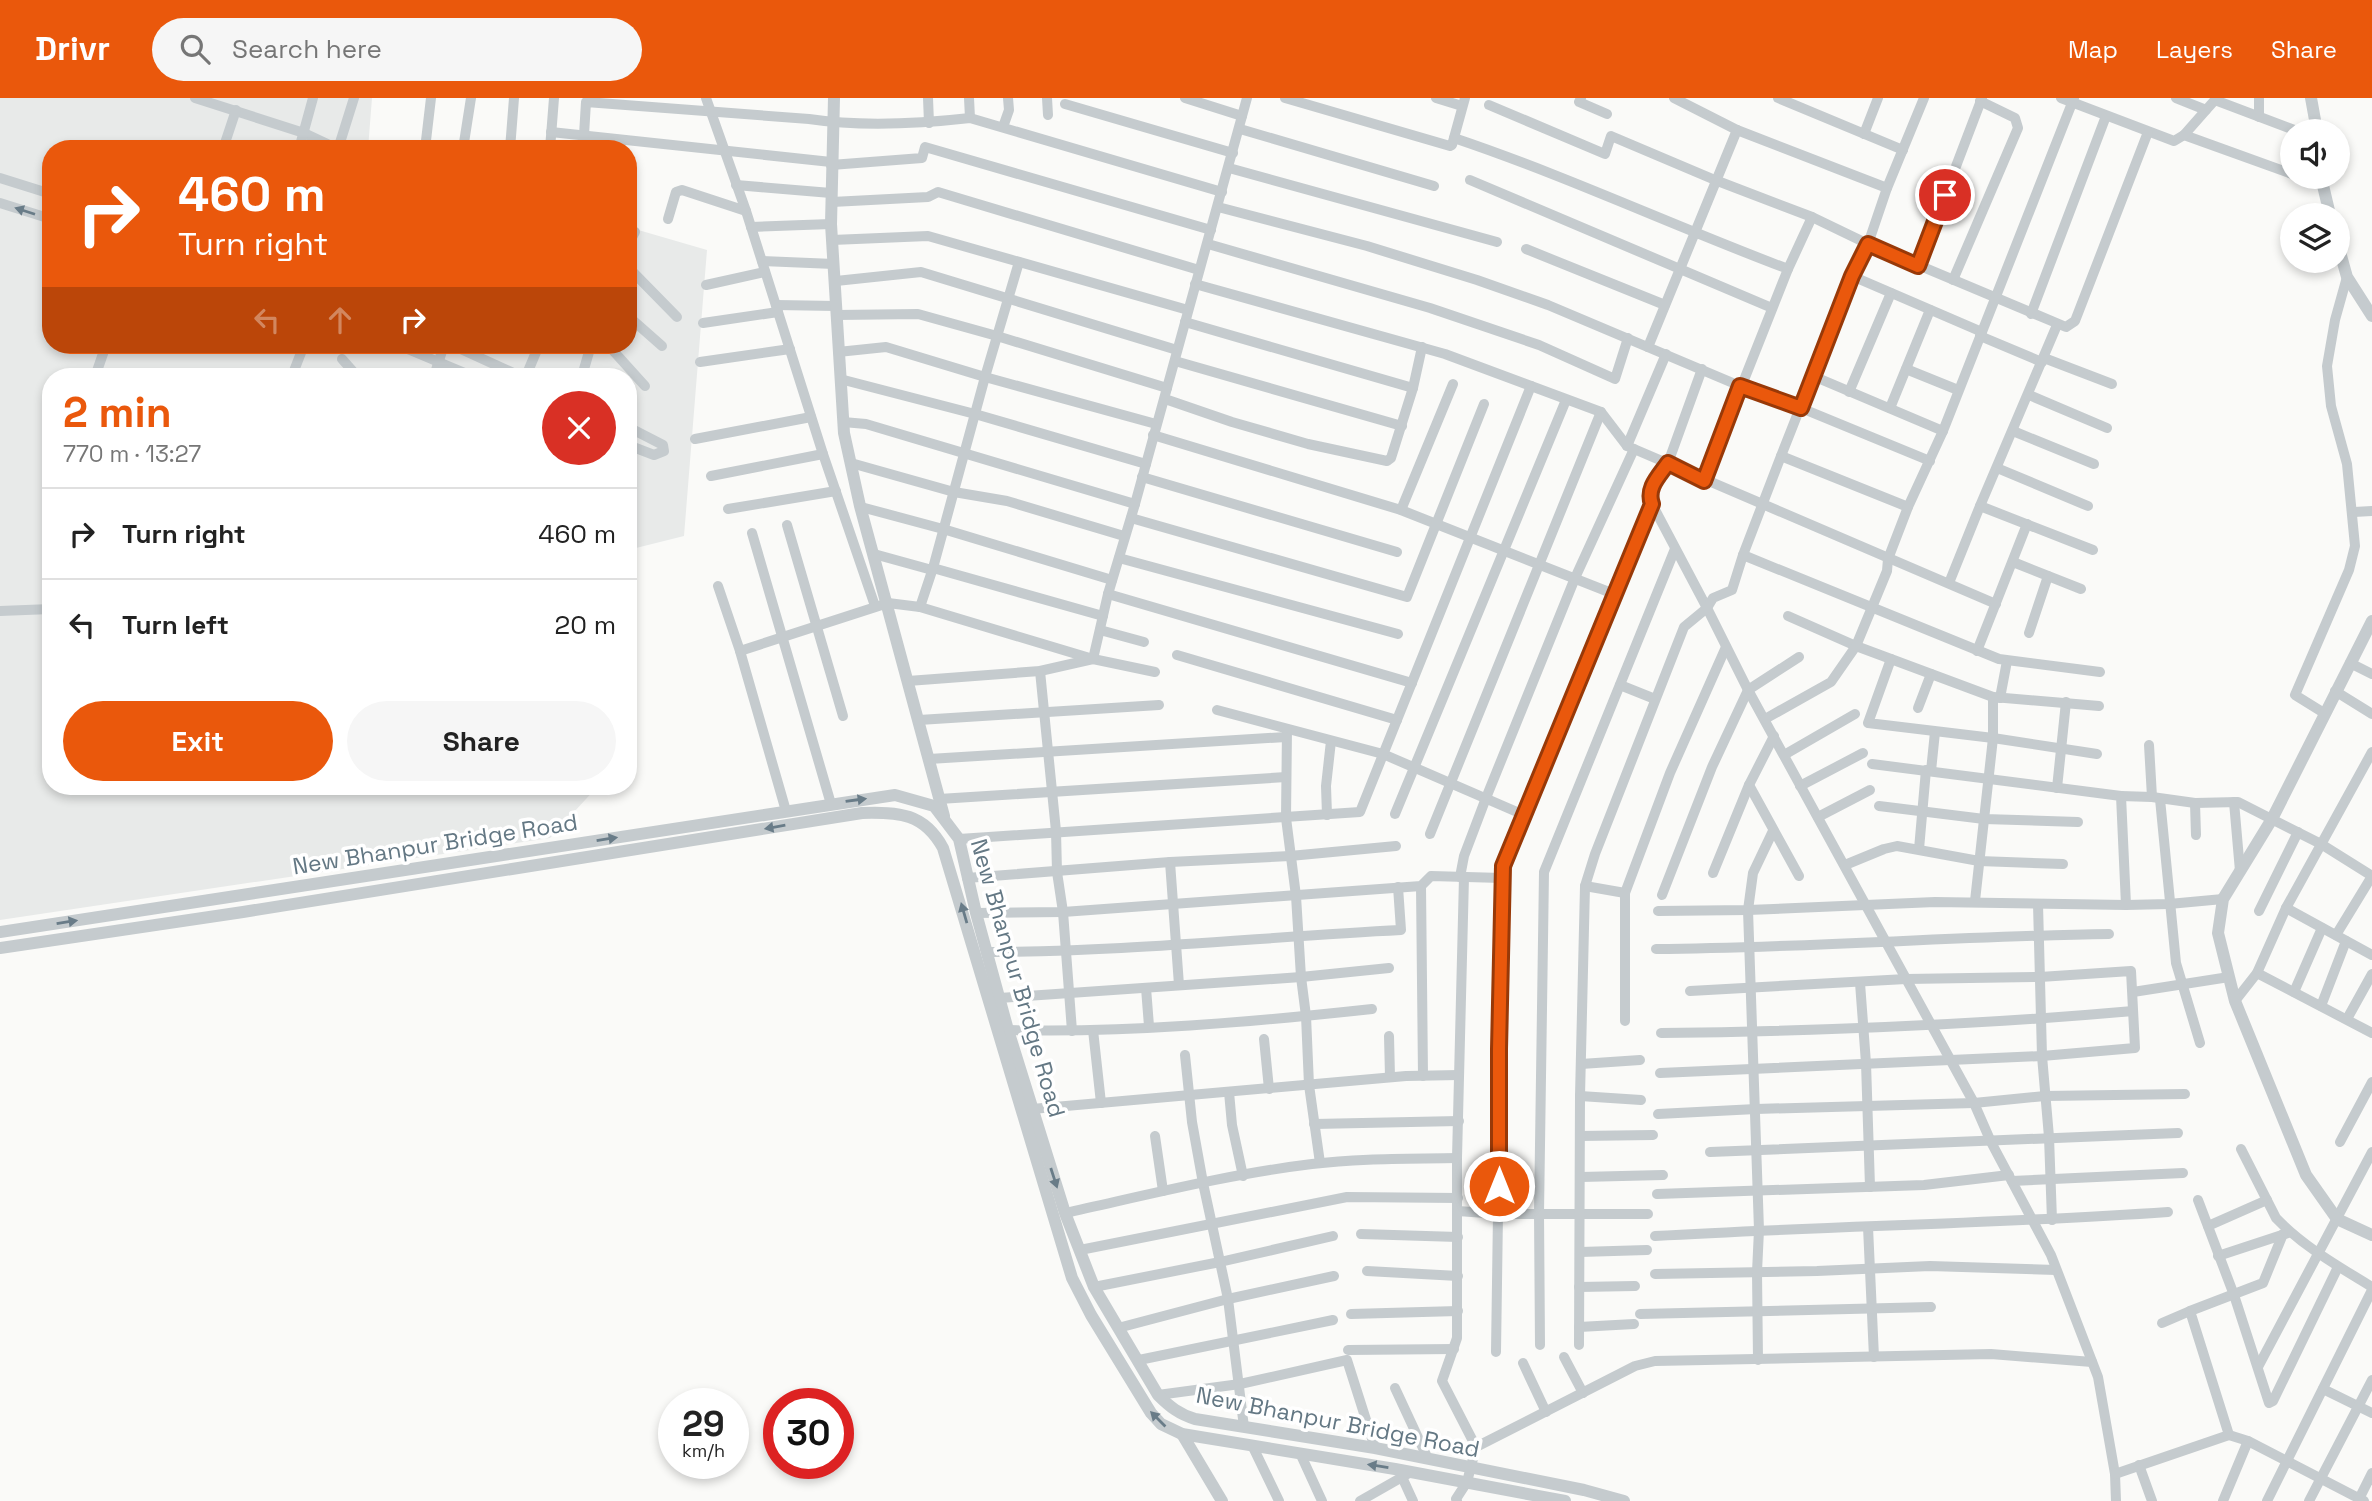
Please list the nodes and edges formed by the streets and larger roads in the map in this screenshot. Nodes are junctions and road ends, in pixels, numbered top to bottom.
1 (195, 98) edge
2 (313, 98) edge
3 (354, 98) edge
4 (431, 98) edge
5 (471, 98) edge
6 (514, 98) edge
7 (554, 98) edge
8 (706, 98) edge
9 (834, 98) edge
10 (928, 98) edge
11 (968, 98) edge
12 (1008, 98) edge
13 (1047, 98) edge
14 (1185, 98) edge
15 (1247, 98) edge
16 (1285, 98) edge
17 (1436, 98) edge
18 (1674, 98) edge
19 (1778, 98) edge
20 (1878, 98) edge
21 (1924, 98) edge
22 (2176, 98) edge
23 (2259, 98) edge
24 (2311, 98) edge
25 (1576, 99) edge
26 (2069, 99) edge
27 (586, 100) edge
28 (1981, 100) edge
29 (1463, 102) edge
30 (1065, 104) dead end
31 (1489, 105) dead end
32 (236, 110) junction
33 (2206, 110) junction
34 (711, 112) junction
35 (1607, 114) dead end
36 (1048, 116) dead end
37 (1242, 116) junction
38 (2106, 116) junction
39 (2259, 117) junction
40 (970, 118) junction
41 (2315, 119) edge
42 (834, 122) junction
43 (929, 123) junction
44 (2280, 125) edge
45 (1003, 127) junction
46 (1240, 129) junction
47 (1737, 130) junction
48 (551, 132) junction
49 (2148, 132) junction
50 (304, 133) junction
51 (1864, 134) junction
52 (584, 135) junction
53 (2184, 135) junction
54 (1454, 138) junction
55 (226, 140) edge
56 (302, 140) edge
57 (319, 140) edge
58 (341, 140) edge
59 (426, 140) edge
60 (464, 140) edge
61 (511, 140) edge
62 (551, 140) edge
63 (595, 140) edge
64 (637, 145) edge
65 (723, 150) junction
66 (1903, 150) junction
67 (1233, 153) junction
68 (831, 164) junction
69 (1229, 169) junction
70 (2280, 170) edge
71 (0, 178) edge
72 (1469, 180) dead end
73 (1715, 180) junction
74 (736, 184) junction
75 (1434, 186) dead end
76 (1887, 188) junction
77 (42, 191) edge
78 (1222, 192) junction
79 (831, 197) junction
80 (0, 203) edge
81 (1219, 206) junction
82 (746, 211) junction
83 (42, 216) edge
84 (1812, 216) junction
85 (668, 219) dead end
86 (831, 224) junction
87 (751, 227) junction
88 (1211, 230) junction
89 (1695, 234) junction
90 (832, 240) junction
91 (1497, 242) dead end
92 (1208, 244) junction
93 (1868, 244) junction
94 (1526, 248) dead end
95 (1019, 262) junction
96 (834, 264) junction
97 (1918, 266) junction
98 (763, 267) junction
99 (1788, 269) junction
100 (1199, 270) junction
101 (1679, 270) junction
102 (2346, 273) edge
103 (637, 276) edge
104 (1852, 276) junction
105 (2347, 277) junction
106 (1953, 280) junction
107 (836, 281) junction
108 (1195, 284) junction
109 (706, 285) dead end
110 (1891, 293) junction
111 (1994, 297) junction
112 (1008, 299) junction
113 (1665, 305) junction
114 (777, 308) junction
115 (1772, 308) junction
116 (1188, 310) junction
117 (1930, 310) junction
118 (836, 311) junction
119 (2031, 314) junction
120 (2372, 316) edge
121 (677, 317) dead end
122 (1185, 322) junction
123 (703, 323) dead end
124 (637, 324) edge
125 (2057, 325) junction
126 (1981, 334) junction
127 (997, 335) junction
128 (1628, 338) junction
129 (662, 346) dead end
130 (1648, 347) junction
131 (1422, 348) junction
132 (790, 349) junction
133 (838, 352) junction
134 (420, 354) edge
135 (442, 354) edge
136 (472, 354) edge
137 (616, 354) edge
138 (1666, 354) junction
139 (1176, 355) junction
140 (342, 359) dead end
141 (2043, 360) junction
142 (440, 362) junction
143 (700, 362) dead end
144 (350, 368) edge
145 (437, 368) edge
146 (454, 368) edge
147 (502, 368) edge
148 (629, 368) edge
149 (1702, 369) junction
150 (1906, 369) junction
151 (1813, 376) junction
152 (637, 377) edge
153 (985, 377) junction
154 (840, 379) junction
155 (1453, 384) dead end
156 (2112, 384) dead end
157 (645, 386) dead end
158 (1531, 386) junction
159 (1740, 386) junction
160 (1413, 388) junction
161 (1958, 390) junction
162 (1849, 392) junction
163 (1166, 393) junction
164 (2029, 395) junction
165 (1566, 400) junction
166 (1484, 404) dead end
167 (1801, 408) junction
168 (1890, 408) junction
169 (1601, 412) junction
170 (975, 414) junction
171 (811, 417) junction
172 (843, 422) junction
173 (1157, 424) junction
174 (1402, 426) junction
175 (2108, 428) dead end
176 (1942, 431) junction
177 (2013, 431) junction
178 (637, 432) edge
179 (1153, 436) junction
180 (695, 439) dead end
181 (1631, 448) junction
182 (637, 449) edge
183 (965, 453) junction
184 (823, 454) junction
185 (1781, 456) junction
186 (1930, 461) junction
187 (851, 463) junction
188 (1668, 463) junction
189 (1146, 464) junction
190 (2094, 464) dead end
191 (1997, 468) junction
192 (711, 476) dead end
193 (1142, 477) junction
194 (1704, 481) junction
195 (835, 491) junction
196 (954, 492) junction
197 (1135, 504) junction
198 (1652, 504) junction
199 (1762, 505) junction
200 (1980, 506) junction
201 (2088, 506) dead end
202 (861, 507) junction
203 (1908, 507) junction
204 (728, 509) dead end
205 (1401, 510) junction
206 (2372, 511) edge
207 (2354, 512) junction
208 (1130, 518) junction
209 (1436, 523) junction
210 (787, 524) dead end
211 (2027, 524) junction
212 (943, 529) junction
213 (752, 533) dead end
214 (1124, 536) junction
215 (1471, 537) junction
216 (1675, 549) junction
217 (2093, 550) dead end
218 (1505, 551) junction
219 (1397, 552) dead end
220 (874, 554) junction
221 (1743, 555) junction
222 (1119, 558) junction
223 (1888, 559) junction
224 (2013, 562) junction
225 (1540, 564) junction
226 (933, 569) junction
227 (2048, 576) junction
228 (1575, 578) junction
229 (1112, 580) junction
230 (1949, 583) junction
231 (718, 586) dead end
232 (2081, 589) dead end
233 (1108, 594) junction
234 (1614, 594) junction
235 (881, 604) junction
236 (1997, 604) junction
237 (920, 607) junction
238 (1707, 608) junction
239 (1870, 608) junction
240 (42, 609) edge
241 (0, 611) edge
242 (1103, 616) junction
243 (1788, 616) dead end
244 (817, 625) junction
245 (2370, 627) edge
246 (1100, 630) junction
247 (1398, 634) dead end
248 (2029, 634) dead end
249 (782, 638) junction
250 (1144, 642) dead end
251 (1856, 646) junction
252 (1726, 647) junction
253 (1978, 650) junction
254 (740, 651) junction
255 (1177, 655) dead end
256 (1799, 657) dead end
257 (1093, 659) junction
258 (1891, 659) junction
259 (2007, 661) junction
260 (2350, 663) junction
261 (1040, 671) junction
262 (1155, 672) dead end
263 (2100, 672) dead end
264 (1931, 674) junction
265 (2372, 674) edge
266 (908, 681) junction
267 (1412, 682) junction
268 (1620, 685) junction
269 (1748, 690) junction
270 (2335, 691) junction
271 (1997, 698) junction
272 (1656, 699) junction
273 (2066, 702) junction
274 (1159, 705) dead end
275 (2099, 706) dead end
276 (1918, 708) dead end
277 (1217, 710) dead end
278 (1043, 711) junction
279 (2324, 713) junction
280 (1855, 714) dead end
281 (2372, 714) edge
282 (843, 716) dead end
283 (1765, 719) junction
284 (919, 720) junction
285 (1396, 720) junction
286 (1935, 732) junction
287 (1287, 733) junction
288 (1774, 736) junction
289 (1993, 738) junction
290 (1331, 741) junction
291 (2149, 746) dead end
292 (2063, 749) junction
293 (1047, 751) junction
294 (1863, 753) dead end
295 (1383, 754) junction
296 (2097, 754) dead end
297 (1784, 755) junction
298 (2371, 758) edge
299 (929, 759) junction
300 (1872, 764) dead end
301 (1414, 767) junction
302 (1928, 770) junction
303 (1286, 777) junction
304 (1988, 778) junction
305 (1450, 783) junction
306 (1749, 785) junction
307 (1800, 786) junction
308 (2057, 788) junction
309 (1870, 790) dead end
310 (1052, 792) junction
311 (2121, 796) junction
312 (1486, 798) junction
313 (2156, 798) junction
314 (939, 799) junction
315 (2234, 802) junction
316 (2195, 803) junction
317 (831, 804) junction
318 (1879, 806) dead end
319 (1923, 810) junction
320 (786, 811) junction
321 (1395, 814) dead end
322 (1328, 815) junction
323 (1524, 815) junction
324 (1818, 817) junction
325 (1286, 818) junction
326 (1984, 819) junction
327 (2272, 819) junction
328 (945, 822) junction
329 (2078, 822) dead end
330 (1056, 831) junction
331 (1773, 831) junction
332 (2298, 832) junction
333 (1430, 834) dead end
334 (2196, 835) dead end
335 (959, 839) junction
336 (2321, 844) junction
337 (1396, 846) dead end
338 (1919, 849) junction
339 (1290, 856) junction
340 (1979, 861) junction
341 (1170, 862) junction
342 (2063, 864) dead end
343 (1845, 865) junction
344 (2240, 871) junction
345 (1057, 872) junction
346 (1713, 873) dead end
347 (1799, 876) dead end
348 (2372, 876) edge
349 (1462, 877) junction
350 (967, 878) junction
351 (1502, 878) junction
352 (1422, 886) junction
353 (1586, 886) junction
354 (1398, 887) junction
355 (1625, 892) junction
356 (1662, 895) dead end
357 (1296, 896) junction
358 (2223, 899) junction
359 (1975, 901) junction
360 (1172, 904) junction
361 (1866, 904) junction
362 (2038, 904) junction
363 (2169, 904) junction
364 (2126, 905) junction
365 (2286, 908) junction
366 (1748, 910) junction
367 (1658, 911) dead end
368 (2259, 911) dead end
369 (1063, 912) junction
370 (976, 913) junction
371 (2322, 928) junction
372 (0, 932) edge
373 (2109, 934) dead end
374 (1298, 935) junction
375 (2039, 935) junction
376 (2341, 938) junction
377 (1886, 941) junction
378 (1177, 945) junction
379 (0, 948) edge
380 (1751, 948) junction
381 (1656, 949) dead end
382 (986, 952) junction
383 (1065, 952) junction
384 (2372, 955) edge
385 (1389, 968) dead end
386 (2257, 973) junction
387 (2372, 974) edge
388 (1301, 977) junction
389 (2040, 977) junction
390 (2229, 977) junction
391 (1906, 979) junction
392 (1860, 983) junction
393 (1179, 985) junction
394 (2181, 986) junction
395 (1146, 988) junction
396 (1751, 989) junction
397 (1690, 991) dead end
398 (2133, 992) junction
399 (2294, 992) junction
400 (1069, 993) junction
401 (999, 998) junction
402 (2235, 1001) junction
403 (2321, 1006) junction
404 (1372, 1009) dead end
405 (2133, 1011) junction
406 (1306, 1016) junction
407 (2043, 1019) junction
408 (2347, 1019) junction
409 (1625, 1021) dead end
410 (1930, 1024) junction
411 (1149, 1027) junction
412 (1863, 1027) junction
413 (1008, 1030) junction
414 (1093, 1030) junction
415 (1072, 1031) junction
416 (1753, 1031) junction
417 (1661, 1033) dead end
418 (2372, 1033) edge
419 (1389, 1036) dead end
420 (1264, 1039) dead end
421 (2200, 1043) dead end
422 (1185, 1055) dead end
423 (2042, 1056) junction
424 (1949, 1059) junction
425 (1640, 1060) dead end
426 (1866, 1063) junction
427 (1581, 1064) junction
428 (1754, 1070) junction
429 (1660, 1073) dead end
430 (1459, 1075) junction
431 (1423, 1076) junction
432 (1390, 1077) junction
433 (2372, 1082) edge
434 (1310, 1085) junction
435 (1269, 1089) junction
436 (1229, 1092) junction
437 (2185, 1094) dead end
438 (1189, 1096) junction
439 (2045, 1096) junction
440 (1580, 1097) junction
441 (1641, 1100) dead end
442 (1974, 1102) junction
443 (1101, 1103) junction
444 (1868, 1106) junction
445 (1032, 1109) junction
446 (1756, 1109) junction
447 (1658, 1114) dead end
448 (1459, 1121) junction
449 (1314, 1124) junction
450 (2178, 1133) dead end
451 (1654, 1135) dead end
452 (1155, 1136) dead end
453 (1580, 1136) junction
454 (2049, 1137) junction
455 (1992, 1142) junction
456 (2340, 1142) dead end
457 (1868, 1146) junction
458 (1756, 1149) junction
459 (2241, 1149) dead end
460 (1710, 1152) dead end
461 (2372, 1152) edge
462 (1457, 1158) junction
463 (1320, 1163) junction
464 (2183, 1173) dead end
465 (1663, 1175) dead end
466 (1243, 1176) junction
467 (1581, 1177) junction
468 (2010, 1178) junction
469 (2051, 1178) junction
470 (1203, 1182) junction
471 (1870, 1187) junction
472 (1163, 1191) junction
473 (1757, 1191) junction
474 (1657, 1195) dead end
475 (1458, 1198) junction
476 (2198, 1200) dead end
477 (2267, 1200) junction
478 (1458, 1211) junction
479 (2168, 1212) dead end
480 (1065, 1213) junction
481 (1539, 1213) junction
482 (1580, 1213) junction
483 (1499, 1214) junction
484 (1648, 1214) dead end
485 (2337, 1219) junction
486 (2052, 1220) junction
487 (2033, 1221) junction
488 (1212, 1223) junction
489 (2208, 1226) junction
490 (1868, 1227) junction
491 (1759, 1230) junction
492 (2288, 1233) junction
493 (1361, 1234) dead end
494 (2372, 1235) edge
495 (1333, 1236) dead end
496 (1655, 1236) dead end
497 (1458, 1237) junction
498 (1080, 1250) junction
499 (1647, 1250) dead end
500 (1580, 1252) junction
501 (2317, 1254) junction
502 (2218, 1256) junction
503 (1220, 1262) junction
504 (2338, 1267) junction
505 (1870, 1269) junction
506 (2056, 1270) junction
507 (1367, 1272) dead end
508 (1757, 1272) junction
509 (1655, 1274) dead end
510 (1334, 1276) dead end
511 (1458, 1276) junction
512 (1635, 1286) dead end
513 (1094, 1287) junction
514 (1579, 1287) junction
515 (2372, 1288) edge
516 (2234, 1295) junction
517 (1228, 1299) junction
518 (1931, 1307) dead end
519 (1872, 1309) junction
520 (1458, 1311) junction
521 (2190, 1311) junction
522 (1758, 1312) junction
523 (1351, 1314) dead end
524 (1333, 1320) dead end
525 (2161, 1323) dead end
526 (1579, 1327) junction
527 (1118, 1328) junction
528 (1233, 1340) junction
529 (1540, 1345) dead end
530 (1579, 1345) dead end
531 (1454, 1349) junction
532 (1348, 1350) dead end
533 (1496, 1352) dead end
534 (1564, 1357) dead end
535 (1874, 1357) junction
536 (1139, 1360) junction
537 (1758, 1360) junction
538 (2092, 1362) junction
539 (1523, 1363) dead end
540 (2258, 1367) junction
541 (2372, 1380) edge
542 (1240, 1384) junction
543 (1395, 1388) dead end
544 (2323, 1389) junction
545 (1583, 1393) junction
546 (1158, 1395) junction
547 (2359, 1408) junction
548 (1546, 1412) junction
549 (2372, 1413) edge
550 (1244, 1427) junction
551 (1182, 1434) junction
552 (2229, 1435) junction
553 (2248, 1441) junction
554 (1252, 1445) junction
555 (1475, 1447) junction
556 (1375, 1448) junction
557 (1300, 1453) junction
558 (1428, 1459) junction
559 (2286, 1462) junction
560 (2139, 1465) junction
561 (1471, 1468) junction
562 (2115, 1474) junction
563 (2372, 1474) edge
564 (1406, 1475) junction
565 (2320, 1478) junction
566 (1467, 1482) junction
567 (1503, 1495) edge
568 (1540, 1499) edge
569 (1364, 1500) edge
570 (2360, 1500) edge
571 (1222, 1501) edge
572 (1279, 1501) edge
573 (1322, 1501) edge
574 (1413, 1501) edge
575 (1457, 1501) edge
576 (1565, 1501) edge
577 (1624, 1501) edge
578 (2116, 1501) edge
579 (2152, 1501) edge
580 (2223, 1501) edge
581 (2267, 1501) edge
582 (2309, 1501) edge

1 - 32 street
2 - 50 street
3 - 58 street
4 - 59 street
5 - 60 street
6 - 61 street
7 - 48 street
8 - 34 street
9 - 42 street
10 - 43 street
11 - 40 street
12 - 45 street
13 - 36 street
14 - 37 street
15 - 37 street
16 - 54 street
17 - 29 street
18 - 47 street
19 - 51 street
20 - 51 street
21 - 66 street
22 - 33 street
23 - 39 street
24 - 41 street
25 - 35 street
26 - 38 street
26 - 111 street
27 - 34 street
27 - 52 street
28 - 97 street
28 - 106 street
29 - 54 street
30 - 67 street
31 - 73 street
32 - 50 street
32 - 55 street
33 - 39 street
33 - 53 street
34 - 42 street
34 - 65 street
37 - 46 street
38 - 49 street
38 - 119 street
39 - 44 street
40 - 43 street
40 - 45 street
42 - 43 street
42 - 68 street
45 - 78 street
46 - 67 street
46 - 75 street
47 - 73 street
47 - 76 street
48 - 52 street
48 - 62 street
49 - 53 street
49 - 125 street
50 - 56 street
50 - 57 street
51 - 66 street
52 - 63 street
53 - 70 street
54 - 89 street
64 - 65 street
65 - 68 street
65 - 74 street
66 - 76 street
67 - 69 street
68 - 79 street
68 - 88 street
69 - 78 street
69 - 91 street
71 - 77 street
72 - 101 street
73 - 84 street
73 - 89 street
74 - 79 street
74 - 82 street
76 - 93 street
78 - 81 street
79 - 86 street
79 - 100 street
83 -> 80 street
81 - 88 street
81 - 128 street
82 - 85 street
82 - 87 street
84 - 93 street
84 - 99 street
86 - 87 street
86 - 90 street
87 - 98 street
88 - 92 street
89 - 99 street
89 - 101 street
90 - 95 street
90 - 96 street
92 - 100 street
92 - 128 street
93 - 97 street
93 - 104 street
94 - 113 street
95 - 112 street
95 - 116 street
96 - 98 street
96 - 107 street
97 - 106 street
98 - 109 street
98 - 114 street
99 - 115 street
100 - 108 street
101 - 113 street
101 - 115 street
102 - 105 street
103 - 121 street
104 - 110 street
104 - 151 street
105 - 120 street
105 - 207 street
106 - 111 street
107 - 112 street
107 - 118 street
108 - 116 street
108 - 131 street
110 - 117 street
110 - 162 street
111 - 119 street
111 - 126 street
112 - 127 street
112 - 139 street
113 - 130 street
114 - 118 street
114 - 123 street
114 - 132 street
115 - 159 street
116 - 122 street
117 - 126 street
117 - 150 street
118 - 127 street
118 - 133 street
119 - 125 street
122 - 139 street
122 - 160 street
124 - 129 street
125 - 141 street
126 - 141 street
126 - 161 street
127 - 153 street
127 - 163 street
128 - 130 street
130 - 138 street
131 - 158 street
131 - 160 street
132 - 143 street
132 - 171 street
133 - 153 street
133 - 154 street
134 - 142 street
135 - 142 street
136 - 147 street
137 - 148 street
138 - 149 street
138 - 181 street
139 - 163 street
139 - 174 street
140 - 144 street
141 - 156 street
141 - 164 street
142 - 145 street
142 - 146 street
149 - 159 street
149 - 188 street
150 - 161 street
150 - 168 street
151 - 162 street
151 - 167 street
152 - 157 street
153 - 170 street
153 - 173 street
154 - 170 street
154 - 172 street
155 - 205 street
158 - 165 street
158 - 215 street
159 - 167 street
159 - 194 street
160 - 174 street
161 - 176 street
162 - 168 street
163 - 173 street
163 - 174 street
164 - 175 street
164 - 177 street
165 - 169 street
165 - 218 street
166 - 209 street
167 - 185 street
167 - 186 street
168 - 176 street
169 - 181 street
169 - 225 street
170 - 183 street
170 - 189 street
171 - 180 street
171 - 184 street
172 - 183 street
172 - 187 street
173 - 179 street
176 - 186 street
177 - 190 street
177 - 191 street
178 - 182 street
179 - 189 street
179 - 205 street
181 - 188 street
181 - 228 street
183 - 196 street
183 - 197 street
184 - 192 street
184 - 195 street
185 - 199 street
185 - 203 street
186 - 203 street
187 - 196 street
187 - 202 street
188 - 194 street
188 - 198 street
189 - 193 street
191 - 200 street
191 - 201 street
193 - 197 street
193 - 219 street
194 - 199 street
195 - 204 street
195 - 235 street
196 - 212 street
196 - 214 street
197 - 208 street
198 - 216 street
198 - 234 street
199 - 221 street
199 - 223 street
200 - 211 street
200 - 230 street
202 - 212 street
202 - 220 street
203 - 223 street
205 - 209 street
206 - 207 street
207 - 279 street
208 - 209 street
208 - 214 street
209 - 215 street
210 - 244 street
211 - 217 street
211 - 224 street
212 - 226 street
212 - 229 street
213 - 249 street
214 - 222 street
215 - 218 street
215 - 267 street
216 - 238 street
216 - 268 street
218 - 225 street
218 - 301 street
220 - 226 street
220 - 235 street
221 - 238 street
221 - 239 street
222 - 229 street
222 - 247 street
223 - 230 street
223 - 239 street
224 - 227 street
224 - 236 street
225 - 228 street
225 - 305 street
226 - 237 street
226 - 242 street
227 - 232 street
227 - 248 street
228 - 234 street
228 - 312 street
229 - 233 street
230 - 236 street
231 - 254 street
233 - 242 street
233 - 267 street
234 - 323 street
235 - 237 street
235 - 244 street
235 - 266 street
236 - 253 street
237 - 257 street
238 - 252 street
238 - 272 street
239 - 251 street
239 - 253 street
240 - 241 street
242 - 246 street
243 - 251 street
244 - 249 street
244 - 282 street
245 - 260 street
246 - 250 street
246 - 257 street
249 - 254 street
249 - 317 street
251 - 258 street
251 - 283 street
252 - 269 street
252 - 355 street
253 - 259 street
254 - 320 street
255 - 285 street
256 - 269 street
257 - 261 street
257 - 262 street
258 - 264 street
258 - 286 street
259 - 263 street
259 - 271 street
260 - 265 street
260 - 270 street
261 - 266 street
261 - 278 street
264 - 271 street
264 - 276 street
266 - 284 street
267 - 285 street
268 - 272 street
268 - 481 street
269 - 283 street
269 - 356 street
270 - 279 street
270 - 281 street
271 - 273 street
271 - 289 street
272 - 353 street
273 - 275 street
273 - 292 street
274 - 278 street
277 - 287 street
278 - 284 street
278 - 293 street
279 - 327 street
280 - 297 street
283 - 288 street
284 - 299 street
285 - 295 street
286 - 289 street
286 - 302 street
287 - 290 street
287 - 293 street
287 - 303 street
288 - 297 street
288 - 306 street
289 - 292 street
289 - 304 street
290 - 295 street
290 - 322 street
291 - 313 street
292 - 296 street
292 - 308 street
293 - 299 street
293 - 310 street
294 - 307 street
295 - 301 street
295 - 322 street
297 - 307 street
298 - 336 street
299 - 314 street
300 - 302 street
301 - 305 street
301 - 321 street
302 - 304 street
302 - 319 street
303 - 310 street
303 - 325 street
304 - 308 street
304 - 326 street
305 - 312 street
305 - 333 street
306 - 331 street
306 - 346 street
307 - 324 street
308 - 311 street
309 - 324 street
310 - 314 street
310 - 330 street
311 - 313 street
311 - 364 street
312 - 323 street
312 - 349 street
313 - 316 street
313 - 363 street
314 - 328 street
315 - 316 street
315 - 327 street
315 - 344 street
316 - 334 street
317 - 320 street, New Bhanpur Bridge Road
317 -> 328 street, New Bhanpur Bridge Road
318 - 319 street
319 - 326 street
319 - 338 street
372 -> 320 street, New Bhanpur Bridge Road
322 - 325 street
323 - 351 street
324 - 343 street
325 - 330 street
325 - 339 street
326 - 329 street
326 - 340 street
327 - 332 street
327 - 344 street
328 - 335 street, New Bhanpur Bridge Road
330 - 335 street
330 - 345 street
331 - 347 street
331 - 366 street
332 - 336 street
332 - 368 street
335 - 350 street, New Bhanpur Bridge Road
336 - 348 street
336 - 365 street
337 - 339 street
338 - 340 street
338 - 343 street
339 - 341 street
339 - 357 street
340 - 342 street
340 - 359 street
341 - 345 street
341 - 360 street
343 - 361 street
344 - 358 street
345 - 350 street
345 - 369 street
348 - 376 street
349 - 351 street
349 - 352 street
349 - 430 street
350 - 370 street, New Bhanpur Bridge Road
351 - 483 street
352 - 354 street
352 - 431 street
353 - 355 street
353 - 427 street
354 - 357 street
354 - 374 street
355 - 409 street
357 - 360 street
357 - 374 street
358 - 363 street
358 - 390 street
359 - 361 street
359 - 362 street
360 - 369 street
360 - 378 street
361 - 366 street
361 - 377 street
362 - 364 street
362 - 375 street
363 - 364 street
363 - 394 street
365 - 371 street
365 - 386 street
366 - 367 street
366 - 380 street
369 - 370 street
369 - 383 street
370 - 382 street, New Bhanpur Bridge Road
371 - 376 street
371 - 399 street
373 - 375 street
374 - 378 street
374 - 388 street
375 - 377 street
375 - 389 street
376 - 384 street
376 - 403 street
377 - 380 street
377 - 391 street
378 - 383 street
378 - 393 street
551 -> 379 street, New Bhanpur Bridge Road
380 - 381 street
380 - 396 street
382 - 383 street
382 - 401 street, New Bhanpur Bridge Road
383 - 400 street
385 - 388 street
386 - 399 street
386 - 402 street
387 - 408 street
388 - 393 street
388 - 406 street
389 - 391 street
389 - 398 street
389 - 407 street
390 - 394 street
390 - 402 street
391 - 392 street
391 - 410 street
392 - 396 street
392 - 412 street
393 - 395 street
394 - 398 street
394 - 421 street
395 - 400 street
395 - 411 street
396 - 397 street
396 - 416 street
398 - 405 street
399 - 403 street
400 - 401 street
400 - 415 street
401 - 413 street, New Bhanpur Bridge Road
402 - 485 street
403 - 408 street
404 - 406 street
405 - 407 street
405 - 423 street
406 - 411 street
406 - 434 street
407 - 410 street
407 - 423 street
408 - 418 street
410 - 412 street
410 - 424 street
411 - 414 street
412 - 416 street
412 - 426 street
413 - 415 street
413 - 445 street, New Bhanpur Bridge Road
414 - 415 street
414 - 443 street
416 - 417 street
416 - 428 street
419 - 432 street
420 - 435 street
422 - 438 street
423 - 424 street
423 - 439 street
424 - 426 street
424 - 442 street
425 - 427 street
426 - 428 street
426 - 444 street
427 - 440 street
428 - 429 street
428 - 446 street
430 - 431 street
430 - 448 street
431 - 432 street
432 - 434 street
433 - 456 street
434 - 435 street
434 - 449 street
435 - 436 street
436 - 438 street
436 - 466 street
437 - 439 street
438 - 443 street
438 - 470 street
439 - 442 street
439 - 454 street
440 - 441 street
440 - 453 street
442 - 444 street
442 - 455 street
443 - 445 street
444 - 446 street
444 - 457 street
445 -> 480 street, New Bhanpur Bridge Road
446 - 447 street
446 - 458 street
448 - 449 street
448 - 462 street
449 - 463 street
450 - 454 street
451 - 453 street
452 - 472 street
453 - 467 street
454 - 455 street
454 - 469 street
455 - 457 street
455 - 468 street
457 - 458 street
457 - 471 street
458 - 460 street
458 - 473 street
459 - 477 street
461 - 485 street
462 - 463 street
462 - 475 street
463 - 466 street
464 - 469 street
465 - 467 street
466 - 470 street
467 - 482 street
468 - 469 street
468 - 471 street
468 - 487 street
469 - 486 street
470 - 472 street
470 - 488 street
471 - 473 street
472 - 480 street
473 - 474 street
473 - 491 street
475 - 478 street
475 - 488 street
476 - 489 street
477 - 489 street
477 - 492 street
478 - 483 street
478 - 497 street
479 - 486 street
480 - 498 street, New Bhanpur Bridge Road
481 - 482 street
481 - 483 street
481 - 529 street
482 - 484 street
482 - 500 street
483 - 533 street
485 - 494 street
485 - 501 street
486 - 487 street
487 - 490 street
487 - 506 street
488 - 498 street
488 - 503 street
489 - 502 street
490 - 491 street
490 - 505 street
491 - 496 street
491 - 508 street
492 - 501 street
492 - 502 street
492 - 516 street
493 - 497 street
495 - 503 street
497 - 511 street
498 - 513 street, New Bhanpur Bridge Road
499 - 500 street
500 - 514 street
501 - 504 street
501 - 540 street
502 - 516 street
503 - 513 street
503 - 517 street
504 - 515 street
504 - 540 street
505 - 506 street
505 - 508 street
505 - 519 street
506 - 538 street
507 - 511 street
508 - 509 street
508 - 522 street
510 - 517 street
511 - 520 street
512 - 514 street
513 - 527 street, New Bhanpur Bridge Road
514 - 526 street
515 - 544 street
516 - 521 street
516 - 540 street
517 - 527 street
517 - 528 street
518 - 519 street
519 - 522 street
519 - 535 street
520 - 523 street
520 - 531 street
521 - 525 street
521 - 552 street
522 - 526 street
522 - 537 street
524 - 528 street
526 - 530 street
527 - 536 street, New Bhanpur Bridge Road
528 - 536 street
528 - 542 street
531 - 532 street
531 - 555 street
534 - 545 street
535 - 537 street
535 - 538 street
536 - 546 street, New Bhanpur Bridge Road
537 - 545 street
538 - 562 street
539 - 548 street
541 - 547 street
542 - 546 street
542 - 550 street
542 - 556 street
543 - 558 street
544 - 547 street
544 - 559 street
545 - 548 street
546 - 550 street, New Bhanpur Bridge Road
547 - 549 street
547 - 565 street
548 - 555 street
550 - 556 street, New Bhanpur Bridge Road
551 - 554 street, New Bhanpur Bridge Road
551 - 571 street
552 - 553 street
552 - 560 street
553 - 559 street
553 - 580 street
554 - 557 street, New Bhanpur Bridge Road
554 - 572 street
555 - 561 street
556 - 558 street, New Bhanpur Bridge Road
564 -> 557 street, New Bhanpur Bridge Road
557 - 573 street
558 - 561 street, New Bhanpur Bridge Road
559 - 565 street
559 - 581 street
560 - 562 street
560 - 579 street
561 - 566 street
561 - 577 street, New Bhanpur Bridge Road
562 - 578 street
563 - 570 street
564 - 566 street, New Bhanpur Bridge Road
564 - 569 street
564 - 574 street
565 - 570 street
565 - 582 street
566 - 567 street, New Bhanpur Bridge Road
566 - 575 street
567 - 568 street, New Bhanpur Bridge Road
568 - 576 street, New Bhanpur Bridge Road

